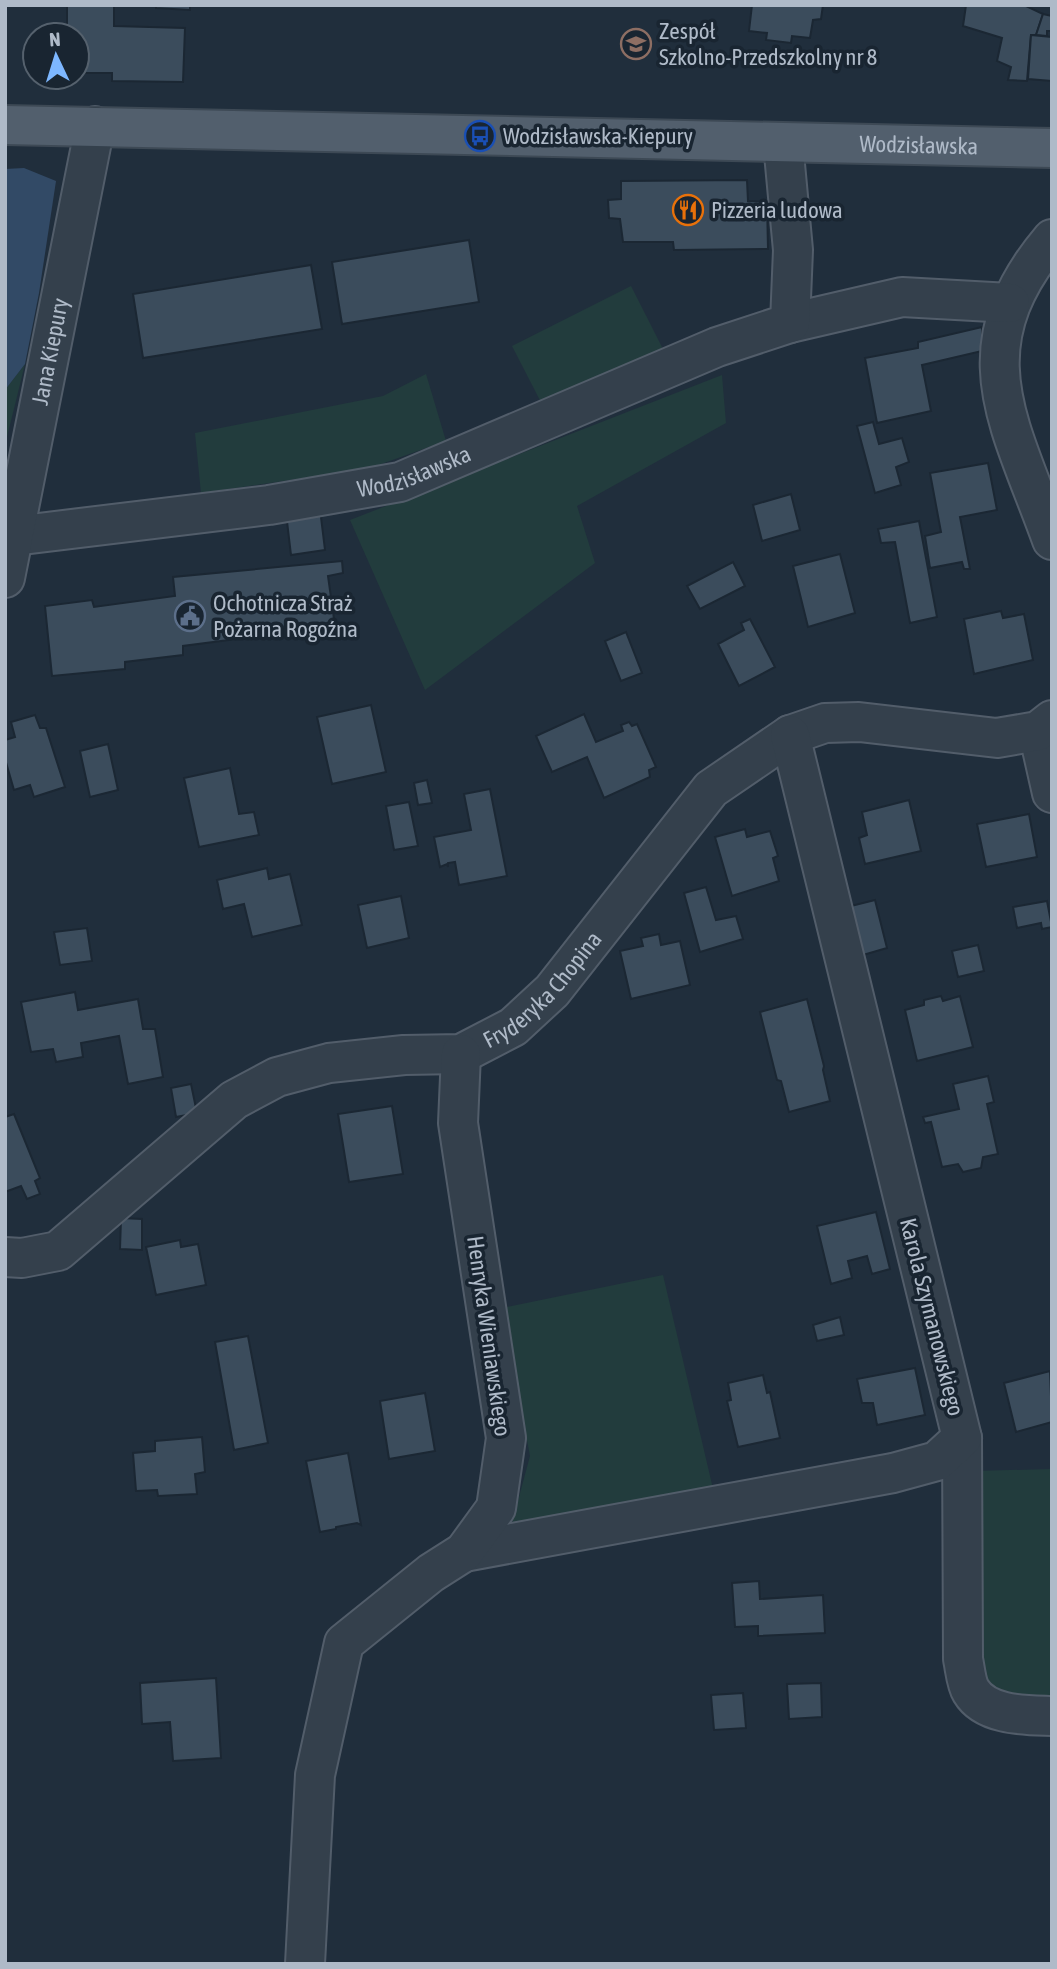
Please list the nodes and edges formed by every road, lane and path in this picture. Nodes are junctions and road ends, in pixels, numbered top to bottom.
1 (5, 125) edge
2 (95, 126) junction
3 (783, 143) junction
4 (1052, 148) edge
5 (1052, 239) edge
6 (1010, 303) junction
7 (790, 323) junction
8 (14, 536) junction
9 (1052, 540) edge
10 (5, 578) edge
11 (1045, 725) edge
12 (790, 735) junction
13 (1052, 793) edge
14 (461, 1054) junction
15 (5, 1257) edge
16 (962, 1438) junction
17 (464, 1552) junction
18 (1052, 1716) edge
19 (305, 1964) edge

1 - 2 main road, Wodzisławska
2 - 3 main road, Wodzisławska
2 - 8 street, Jana Kiepury
3 - 4 main road, Wodzisławska
3 - 7 street
5 - 6 street
6 - 7 street, Wodzisławska
6 - 9 street
7 - 8 street, Wodzisławska
8 - 10 street, Jana Kiepury
11 - 12 street, Fryderyka Chopina
11 - 13 street
12 - 14 street, Fryderyka Chopina
12 - 16 street, Karola Szymanowskiego
14 - 15 street, Fryderyka Chopina
14 - 17 street, Henryka Wieniawskiego
16 - 17 street, Karola Szymanowskiego
16 - 18 street
17 - 19 street, Henryka Wieniawskiego

